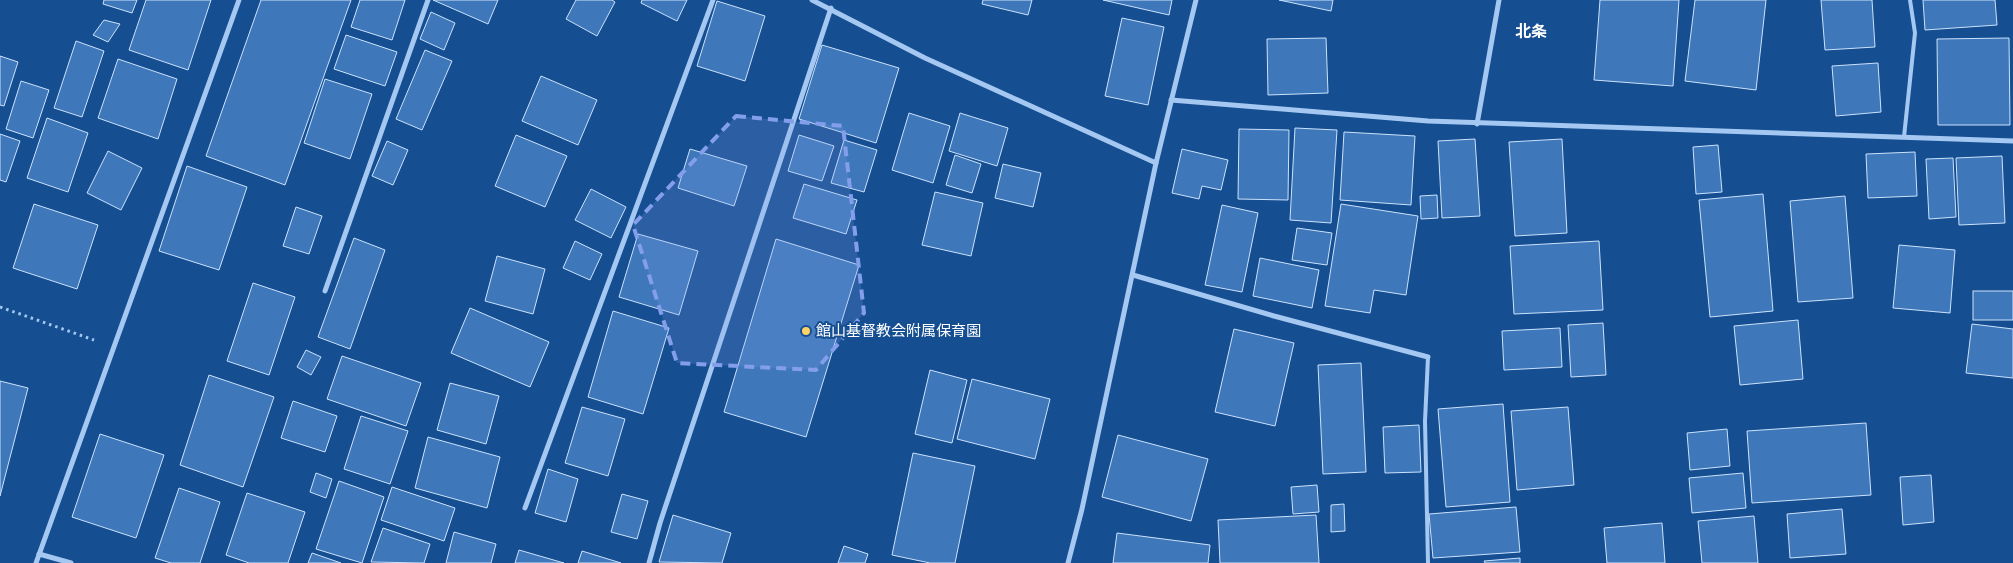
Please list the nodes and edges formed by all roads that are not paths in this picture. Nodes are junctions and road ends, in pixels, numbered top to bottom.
1 (239, 0) edge
2 (428, 0) edge
3 (713, 0) edge
4 (812, 0) edge
5 (1196, 0) edge
6 (1499, 0) edge
7 (1910, 0) edge
8 (831, 8) junction
9 (1171, 100) junction
10 (1477, 124) junction
11 (1904, 137) junction
12 (2013, 141) edge
13 (1156, 163) junction
14 (1133, 274) junction
15 (325, 292) dead end
16 (1428, 358) joint
17 (525, 508) dead end
18 (39, 554) junction
19 (36, 563) edge
20 (71, 563) edge
21 (649, 563) edge
22 (1068, 563) edge
23 (1428, 563) edge

1 - 18 street
2 - 15 street
3 - 17 street
4 - 8 street
5 - 9 street
6 - 10 street
7 - 11 lane
8 - 13 street
8 - 21 street
9 - 10 street
9 - 13 street
10 - 11 street
11 - 12 street
13 - 14 street
14 - 16 street
14 - 22 street
16 - 23 lane
18 - 19 street
18 - 20 street

